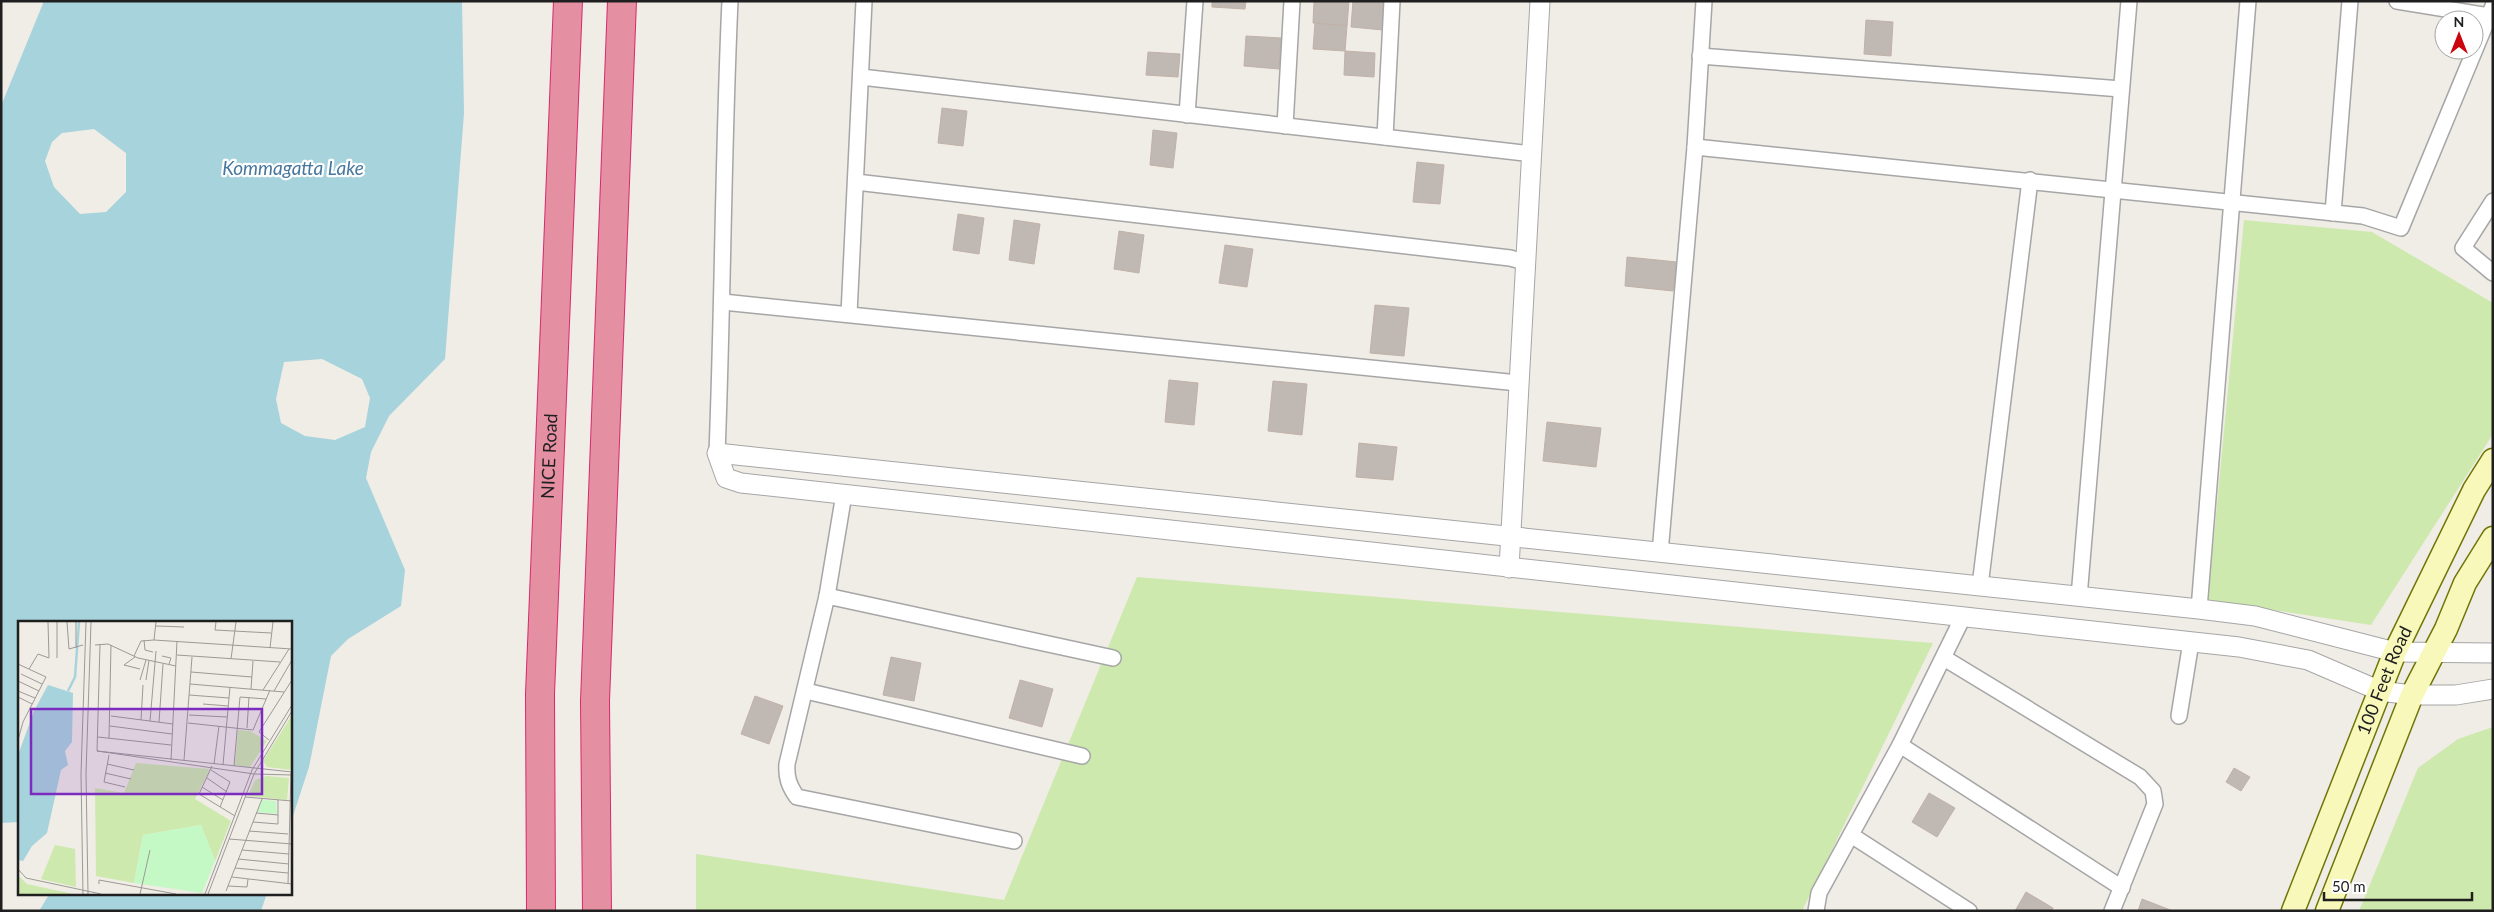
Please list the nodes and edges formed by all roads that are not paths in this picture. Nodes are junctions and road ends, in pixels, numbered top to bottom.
1 (568, 1) edge
2 (622, 1) edge
3 (730, 1) edge
4 (864, 1) edge
5 (1195, 1) edge
6 (1292, 1) edge
7 (1392, 1) edge
8 (1540, 1) edge
9 (1704, 1) edge
10 (2129, 1) edge
11 (2248, 1) edge
12 (2350, 1) edge
13 (2396, 1) edge
14 (2491, 11) edge
15 (1700, 56) junction
16 (861, 77) junction
17 (2121, 89) junction
18 (1187, 114) junction
19 (1285, 126) junction
20 (1384, 137) junction
21 (1695, 147) junction
22 (1532, 154) junction
23 (2030, 180) junction
24 (856, 182) junction
25 (2113, 189) junction
26 (2493, 201) edge
27 (2233, 202) junction
28 (2333, 213) junction
29 (1525, 262) junction
30 (2493, 273) edge
31 (723, 302) junction
32 (849, 314) junction
33 (1518, 383) junction
34 (717, 453) junction
35 (2493, 460) edge
36 (844, 494) junction
37 (1510, 537) junction
38 (2493, 538) edge
39 (1660, 553) junction
40 (1509, 568) junction
41 (1980, 586) junction
42 (827, 596) junction
43 (2079, 598) junction
44 (2199, 609) junction
45 (1963, 617) junction
46 (2191, 642) junction
47 (2435, 650) junction
48 (2395, 652) junction
49 (2493, 653) edge
50 (1113, 658) dead end
51 (1944, 658) junction
52 (2493, 688) edge
53 (806, 691) junction
54 (2380, 691) junction
55 (2412, 695) junction
56 (2179, 716) dead end
57 (1900, 745) junction
58 (1082, 756) dead end
59 (1851, 835) junction
60 (1014, 841) dead end
61 (2122, 888) junction
62 (542, 911) edge
63 (597, 911) edge
64 (1816, 911) edge
65 (1969, 911) edge
66 (2112, 911) edge
67 (2294, 911) edge
68 (2327, 911) edge

1 - 62 highway, NICE Road
2 - 63 highway
3 - 31 street
4 - 16 street
5 - 18 street
6 - 19 street
7 - 20 street
8 - 22 street
9 - 15 street
10 - 17 street
11 - 27 street
12 - 28 street
13 - 14 street
14 - 28 street
15 - 17 street
15 - 21 street
16 - 18 street
16 - 24 street
17 - 25 street
18 - 19 street
19 - 20 street
20 - 22 street
21 - 23 street
21 - 39 street
22 - 29 street
23 - 25 street
23 - 41 street
24 - 29 street
24 - 32 street
25 - 27 street
25 - 43 street
26 - 30 street
27 - 28 street
27 - 44 street
29 - 33 street
31 - 32 street
31 - 34 street
32 - 33 street
33 - 37 street
34 - 36 street
34 - 37 street
35 - 48 main road, 100 Feet Road
36 - 40 street
36 - 42 street
37 - 39 street
37 - 40 street
38 - 47 main road, 100 Feet Road
39 - 41 street
40 - 45 street
41 - 43 street
42 - 50 street
42 - 53 street
43 - 44 street
44 - 48 street
45 - 46 street
45 - 51 street
46 - 54 street
46 - 56 street
47 - 48 street
47 - 49 street
47 - 55 main road, 100 Feet Road
48 - 54 main road, 100 Feet Road
51 - 57 street
51 - 61 street
52 - 55 street
53 - 58 street
53 - 60 street
54 - 55 street
54 - 67 main road, 100 Feet Road
55 - 68 main road, 100 Feet Road
57 - 59 street
57 - 61 street
59 - 64 street
59 - 65 street
61 - 66 street

